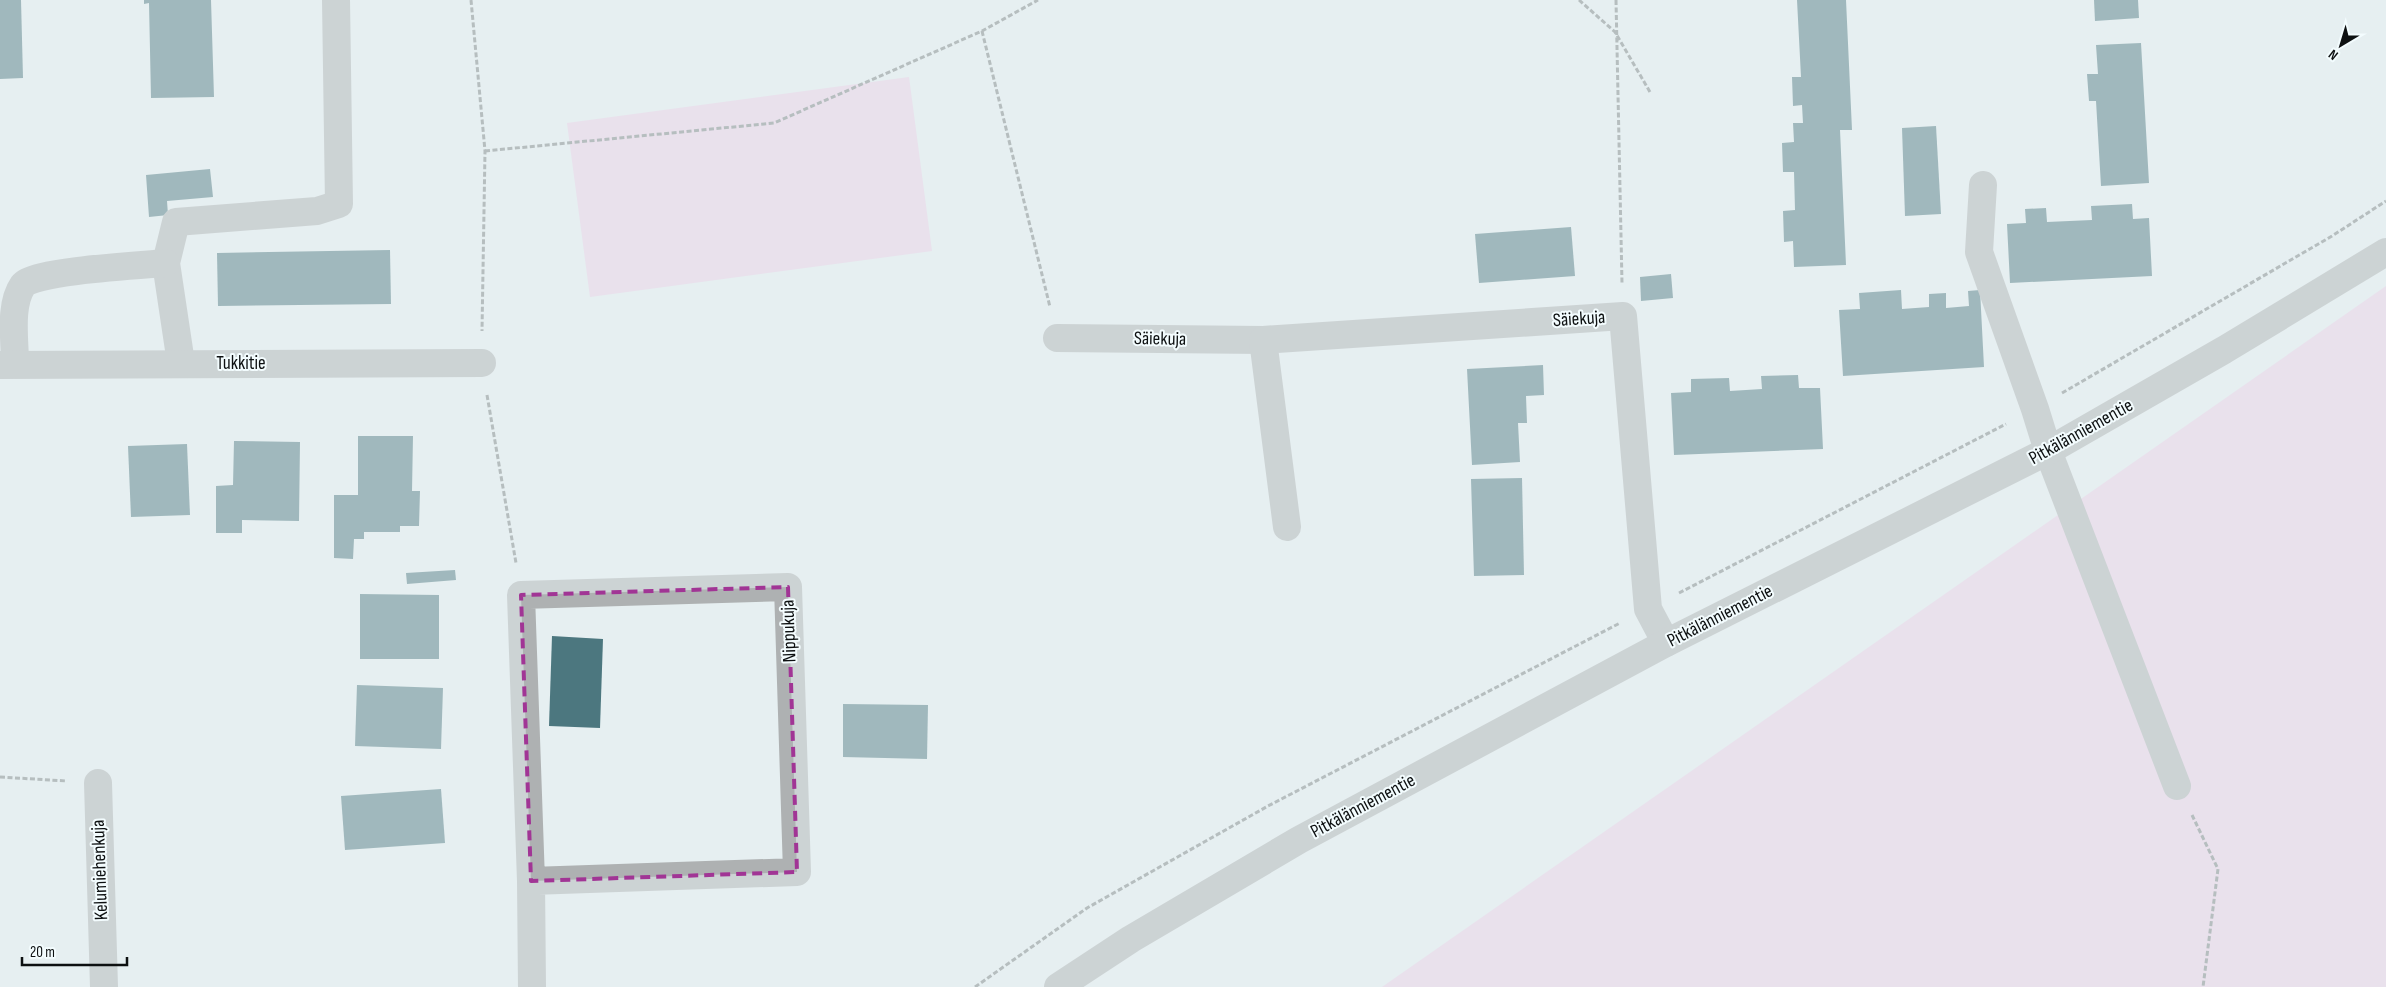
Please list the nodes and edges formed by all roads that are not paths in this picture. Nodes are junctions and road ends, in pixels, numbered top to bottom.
1 (336, 0) edge
2 (1983, 185) dead end
3 (2386, 252) edge
4 (166, 263) junction
5 (1058, 338) road end
6 (1263, 340) junction
7 (181, 363) junction
8 (482, 363) road end
9 (7, 364) edge
10 (2048, 451) junction
11 (1287, 527) dead end
12 (1666, 643) junction
13 (98, 783) road end
14 (2177, 786) road end
15 (531, 881) junction
16 (104, 987) edge
17 (532, 987) edge
18 (1058, 987) edge

1 - 4 street
2 - 10 street
3 - 10 street, Pitkälänniementie
4 - 7 street
4 - 9 street
5 - 6 street, Säiekuja
6 - 11 street
6 - 12 street, Säiekuja
7 - 8 street, Tukkitie
7 - 9 street, Tukkitie
10 - 12 street, Pitkälänniementie
10 - 14 street
12 - 18 street, Pitkälänniementie
13 - 16 street, Kelumiehenkuja
15 - 15 street, Nippukuja
15 - 17 street

